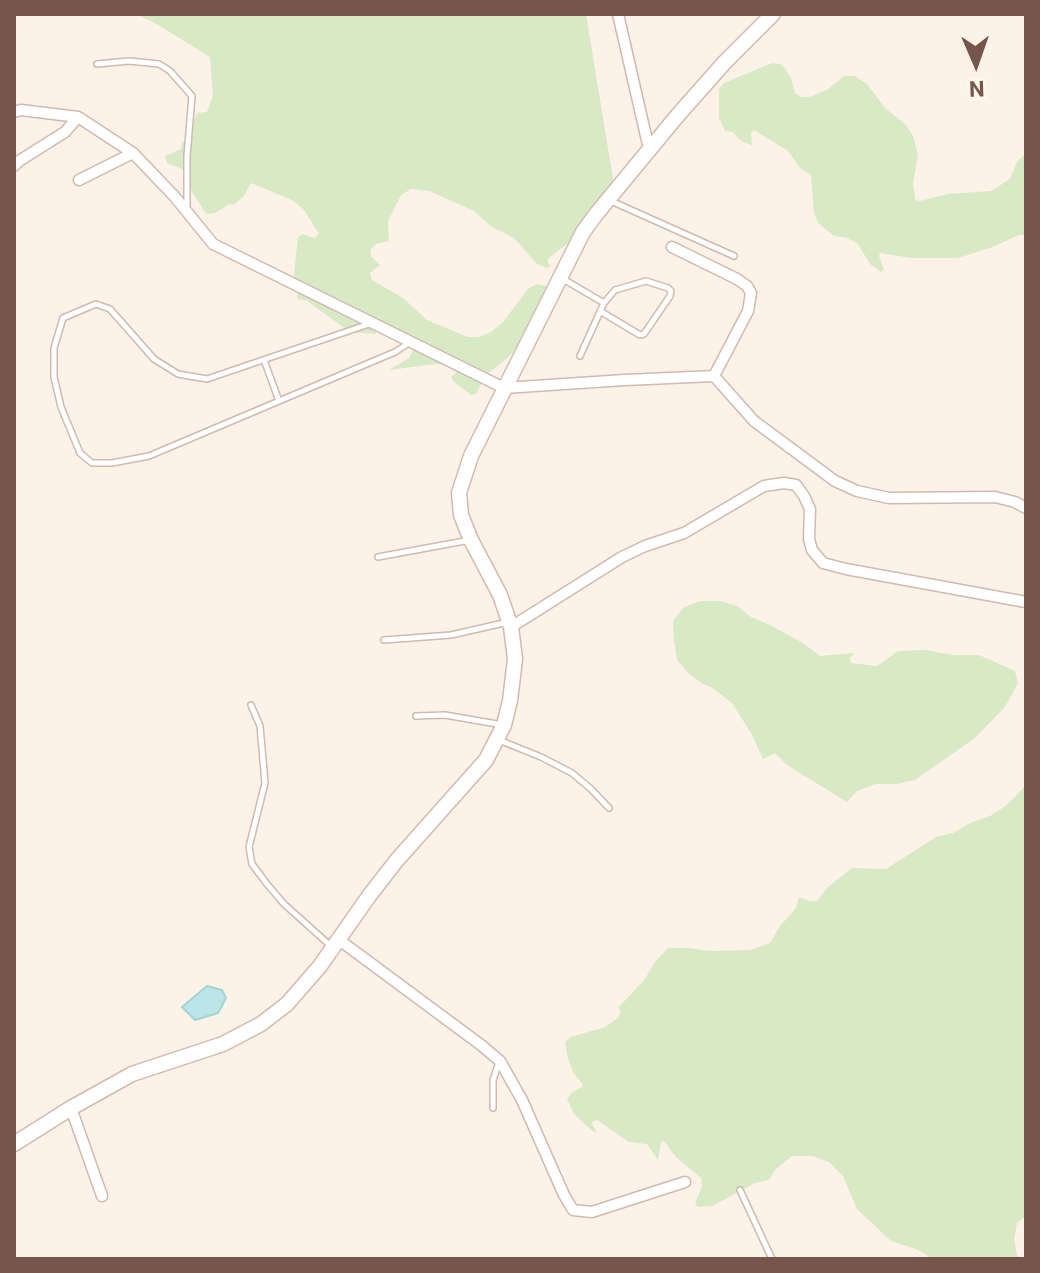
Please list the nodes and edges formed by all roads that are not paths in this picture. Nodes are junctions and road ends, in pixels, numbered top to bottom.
1 (618, 14) edge
2 (773, 14) edge
3 (97, 64) dead end
4 (14, 112) edge
5 (78, 117) junction
6 (649, 149) junction
7 (133, 153) junction
8 (14, 166) edge
9 (79, 180) dead end
10 (607, 200) junction
11 (187, 210) junction
12 (672, 247) dead end
13 (734, 256) dead end
14 (559, 277) junction
15 (604, 303) junction
16 (600, 311) junction
17 (372, 323) junction
18 (410, 342) junction
19 (580, 356) dead end
20 (264, 360) junction
21 (714, 376) junction
22 (504, 388) junction
23 (279, 401) junction
24 (1026, 508) edge
25 (471, 540) junction
26 (378, 557) dead end
27 (1026, 602) edge
28 (510, 624) junction
29 (384, 640) dead end
30 (251, 705) dead end
31 (416, 716) dead end
32 (504, 725) junction
33 (498, 740) junction
34 (609, 808) dead end
35 (335, 943) junction
36 (500, 1061) junction
37 (71, 1108) junction
38 (493, 1108) dead end
39 (14, 1144) edge
40 (685, 1182) dead end
41 (740, 1190) dead end
42 (102, 1196) dead end
43 (772, 1259) edge

1 - 6 street
2 - 6 main road
3 - 11 lane
4 - 5 street
5 - 7 street
5 - 8 street
6 - 10 main road
7 - 9 street
7 - 11 street
10 - 13 lane
10 - 14 main road
11 - 17 street
12 - 21 street
14 - 15 lane
14 - 22 main road
15 - 16 lane
15 - 16 lane
16 - 19 lane
17 - 18 street
17 - 20 lane
18 - 22 street
18 - 23 lane
20 - 23 lane
20 - 23 lane
21 - 22 street
21 - 24 street
22 - 25 main road
25 - 26 lane
25 - 28 main road
27 - 28 street
28 - 29 lane
28 - 32 main road
30 - 35 lane
31 - 32 lane
32 - 33 main road
33 - 34 lane
33 - 35 main road
35 - 36 street
35 - 37 main road
36 - 38 lane
36 - 40 street
37 - 39 main road
37 - 42 street
41 - 43 lane

